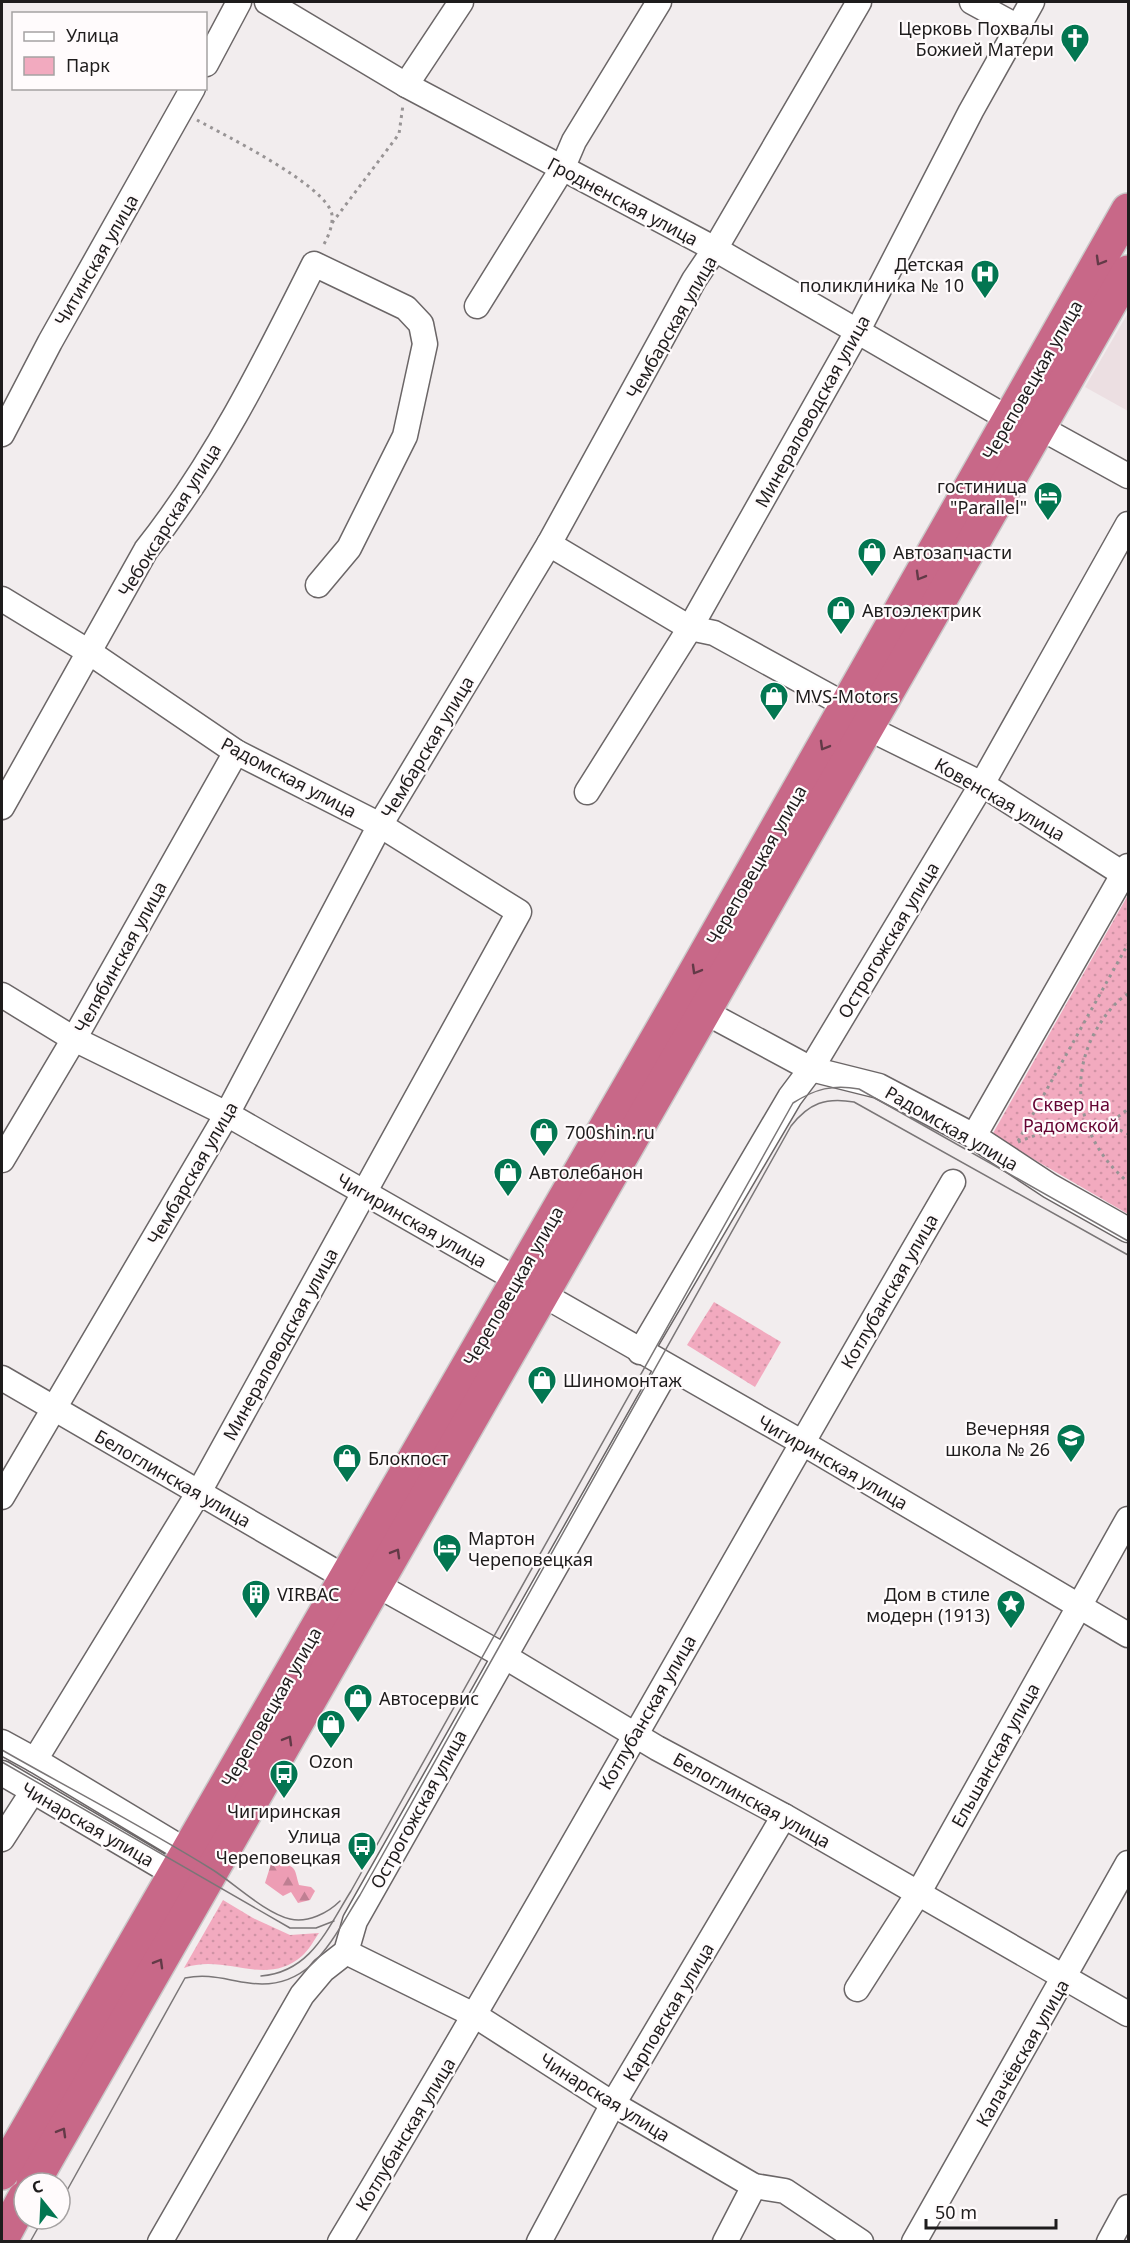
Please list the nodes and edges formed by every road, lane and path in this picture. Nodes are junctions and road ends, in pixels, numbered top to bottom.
1 (239, 2) edge
2 (267, 2) edge
3 (461, 2) edge
4 (659, 2) edge
5 (859, 2) edge
6 (972, 2) edge
7 (1032, 2) edge
8 (1018, 27) junction
9 (207, 62) edge
10 (406, 85) junction
11 (187, 99) edge
12 (562, 169) junction
13 (1128, 210) edge
14 (331, 224) junction
15 (715, 249) junction
16 (314, 264) junction
17 (1128, 272) edge
18 (477, 306) dead end
19 (857, 332) junction
20 (1024, 423) junction
21 (2, 434) edge
22 (1128, 476) edge
23 (1128, 524) edge
24 (549, 544) junction
25 (318, 585) dead end
26 (2, 599) edge
27 (690, 628) junction
28 (89, 652) junction
29 (857, 717) junction
30 (236, 752) junction
31 (982, 784) junction
32 (587, 792) dead end
33 (2, 807) edge
34 (380, 825) junction
35 (1127, 872) edge
36 (519, 912) joint
37 (1128, 944) edge
38 (1128, 994) edge
39 (2, 995) edge
40 (705, 1012) junction
41 (74, 1039) junction
42 (811, 1068) junction
43 (1128, 1109) edge
44 (227, 1114) junction
45 (1085, 1124) junction
46 (1106, 1126) junction
47 (1128, 1134) edge
48 (974, 1136) junction
49 (1017, 1142) junction
50 (1027, 1148) dead end
51 (2, 1160) edge
52 (952, 1182) dead end
53 (1128, 1182) edge
54 (363, 1192) junction
55 (1128, 1230) edge
56 (529, 1288) junction
57 (640, 1352) junction
58 (668, 1368) junction
59 (2, 1378) edge
60 (52, 1409) junction
61 (801, 1442) junction
62 (199, 1492) junction
63 (2, 1497) edge
64 (1128, 1519) edge
65 (346, 1578) junction
66 (377, 1585) junction
67 (1078, 1605) junction
68 (1128, 1635) edge
69 (504, 1656) junction
70 (634, 1734) junction
71 (2, 1742) edge
72 (40, 1763) junction
73 (2, 1773) edge
74 (33, 1791) junction
75 (784, 1816) junction
76 (2, 1839) edge
77 (181, 1863) junction
78 (1128, 1863) edge
79 (919, 1893) junction
80 (346, 1952) junction
81 (1064, 1979) junction
82 (857, 1989) dead end
83 (1128, 2014) edge
84 (476, 2016) junction
85 (613, 2104) junction
86 (40, 2171) edge
87 (2, 2173) edge
88 (754, 2186) junction
89 (1128, 2207) edge
90 (160, 2241) edge
91 (340, 2241) edge
92 (539, 2241) edge
93 (725, 2241) edge
94 (861, 2241) edge
95 (914, 2241) edge
96 (1109, 2241) edge

1 - 9 street
2 - 10 street, Гродненская улица
3 - 10 street
4 - 12 street
5 - 15 street, Чембарская улица
6 - 8 street
7 - 8 street, Минераловодская улица
8 - 19 street, Минераловодская улица
10 - 12 street, Гродненская улица
10 - 14 path
11 - 14 path
11 - 21 street, Читинская улица
12 - 15 street, Гродненская улица
12 - 18 street
13 -> 20 highway, Череповецкая улица
14 - 16 path
15 - 19 street, Гродненская улица
15 - 24 street, Чембарская улица
16 - 25 street
16 - 28 street, Чебоксарская улица
17 - 20 highway, Череповецкая улица
19 - 20 street, Гродненская улица
19 - 27 street, Минераловодская улица
20 - 22 street, Гродненская улица
20 - 29 highway, Череповецкая улица
23 - 31 street, Острогожская улица
24 - 27 street, Ковенская улица
24 - 34 street, Чембарская улица
26 - 28 street, Радомская улица
27 - 29 street, Ковенская улица
27 - 32 street, Минераловодская улица
28 - 30 street, Радомская улица
28 - 33 street, Чебоксарская улица
29 - 31 street, Ковенская улица
29 - 40 highway, Череповецкая улица
29 -> 56 highway, Череповецкая улица
30 - 34 street, Радомская улица
30 - 41 street, Челябинская улица
31 - 35 street, Ковенская улица
31 - 42 street, Острогожская улица
34 - 36 street, Радомская улица
34 - 44 street, Чембарская улица
35 - 48 street
36 - 54 street, Минераловодская улица
37 - 49 path
38 - 45 path
39 - 41 street, Чигиринская улица
40 - 42 street, Радомская улица
40 - 56 highway, Череповецкая улица
41 - 44 street, Чигиринская улица
41 - 51 street, Челябинская улица
42 - 48 street, Радомская улица
42 - 57 street, Острогожская улица
43 - 46 path
44 - 54 street, Чигиринская улица
44 - 60 street, Чембарская улица
45 - 46 path
45 - 49 path
45 - 53 path
46 - 47 path
48 - 55 street, Радомская улица
49 - 50 path
52 - 61 street, Котлубанская улица
54 - 56 street, Чигиринская улица
54 - 62 street, Минераловодская улица
56 - 57 street, Чигиринская улица
56 - 65 highway, Череповецкая улица
66 -> 56 highway, Череповецкая улица
57 - 58 street, Чигиринская улица
58 - 61 street, Чигиринская улица
58 - 69 street, Острогожская улица
59 - 60 street, Белоглинская улица
60 - 62 street, Белоглинская улица
60 - 63 street, Чембарская улица
61 - 67 street, Чигиринская улица
61 - 70 street, Котлубанская улица
62 - 65 street, Белоглинская улица
62 - 72 street, Минераловодская улица
64 - 67 street, Ельшанская улица
65 - 77 highway, Череповецкая улица
66 - 69 street, Белоглинская улица
86 -> 66 highway, Череповецкая улица
67 - 68 street, Чигиринская улица
67 - 79 street, Ельшанская улица
69 - 70 street, Белоглинская улица
69 - 80 street, Острогожская улица
70 - 75 street, Белоглинская улица
70 - 84 street, Котлубанская улица
71 - 72 street, Чинарская улица
72 - 77 street, Чинарская улица
73 - 74 street, Чинарская улица
74 - 76 street
74 - 77 street, Чинарская улица
75 - 79 street, Белоглинская улица
75 - 85 street, Карповская улица
77 - 87 highway, Череповецкая улица
78 - 81 street, Калачёвская улица
79 - 81 street, Белоглинская улица
79 - 82 street, Ельшанская улица
80 - 84 street, Чинарская улица
80 - 90 street
81 - 83 street, Белоглинская улица
81 - 95 street, Калачёвская улица
84 - 85 street, Чинарская улица
84 - 91 street, Котлубанская улица
85 - 88 street, Чинарская улица
85 - 92 street, Карповская улица
88 - 93 street
88 - 94 street, Чинарская улица
89 - 96 street

